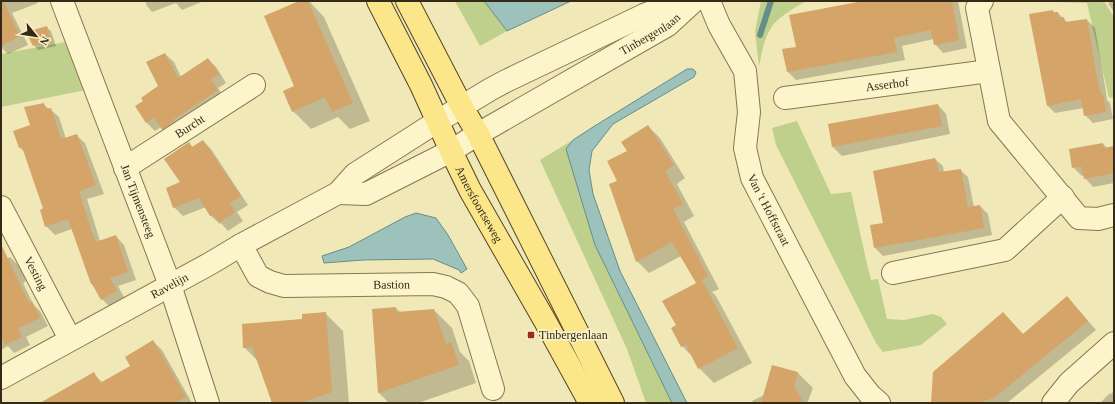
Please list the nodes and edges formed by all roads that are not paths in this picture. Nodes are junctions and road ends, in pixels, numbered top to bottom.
1 (62, 1) edge
2 (378, 1) edge
3 (407, 1) edge
4 (678, 1) edge
5 (694, 1) edge
6 (709, 1) edge
7 (982, 1) edge
8 (989, 71) junction
9 (254, 85) dead end
10 (785, 98) dead end
11 (462, 107) junction
12 (438, 121) junction
13 (478, 134) junction
14 (451, 151) junction
15 (126, 168) junction
16 (338, 193) junction
17 (1063, 197) junction
18 (1, 207) edge
19 (1114, 215) edge
20 (241, 245) junction
21 (893, 273) dead end
22 (170, 285) junction
23 (70, 339) junction
24 (1114, 343) edge
25 (1, 378) edge
26 (493, 389) dead end
27 (208, 403) edge
28 (590, 403) edge
29 (613, 403) edge
30 (879, 403) edge
31 (1053, 403) edge

1 - 15 street, Jan Tijmensteeg
2 - 12 main road, Amersfoortseweg
3 - 11 main road
4 - 11 street, Tinbergenlaan
5 - 13 street, Tinbergenlaan
6 - 30 street, Van 't Hoffstraat
7 - 8 street
8 - 10 street, Asserhof
8 - 17 street
9 - 15 street, Burcht
11 - 12 street, Tinbergenlaan
11 - 13 main road
12 - 14 main road, Amersfoortseweg
12 - 16 street, Ravelijn
13 - 14 street, Tinbergenlaan
13 - 29 main road
14 - 16 street
14 - 28 main road, Amersfoortseweg
15 - 22 street, Jan Tijmensteeg
16 - 20 street, Ravelijn
17 - 19 street
17 - 21 street
18 - 23 street, Vesting
20 - 22 street, Ravelijn
20 - 26 street, Bastion
22 - 23 street, Ravelijn
22 - 27 street, Jan Tijmensteeg
23 - 25 street, Ravelijn
24 - 31 street

